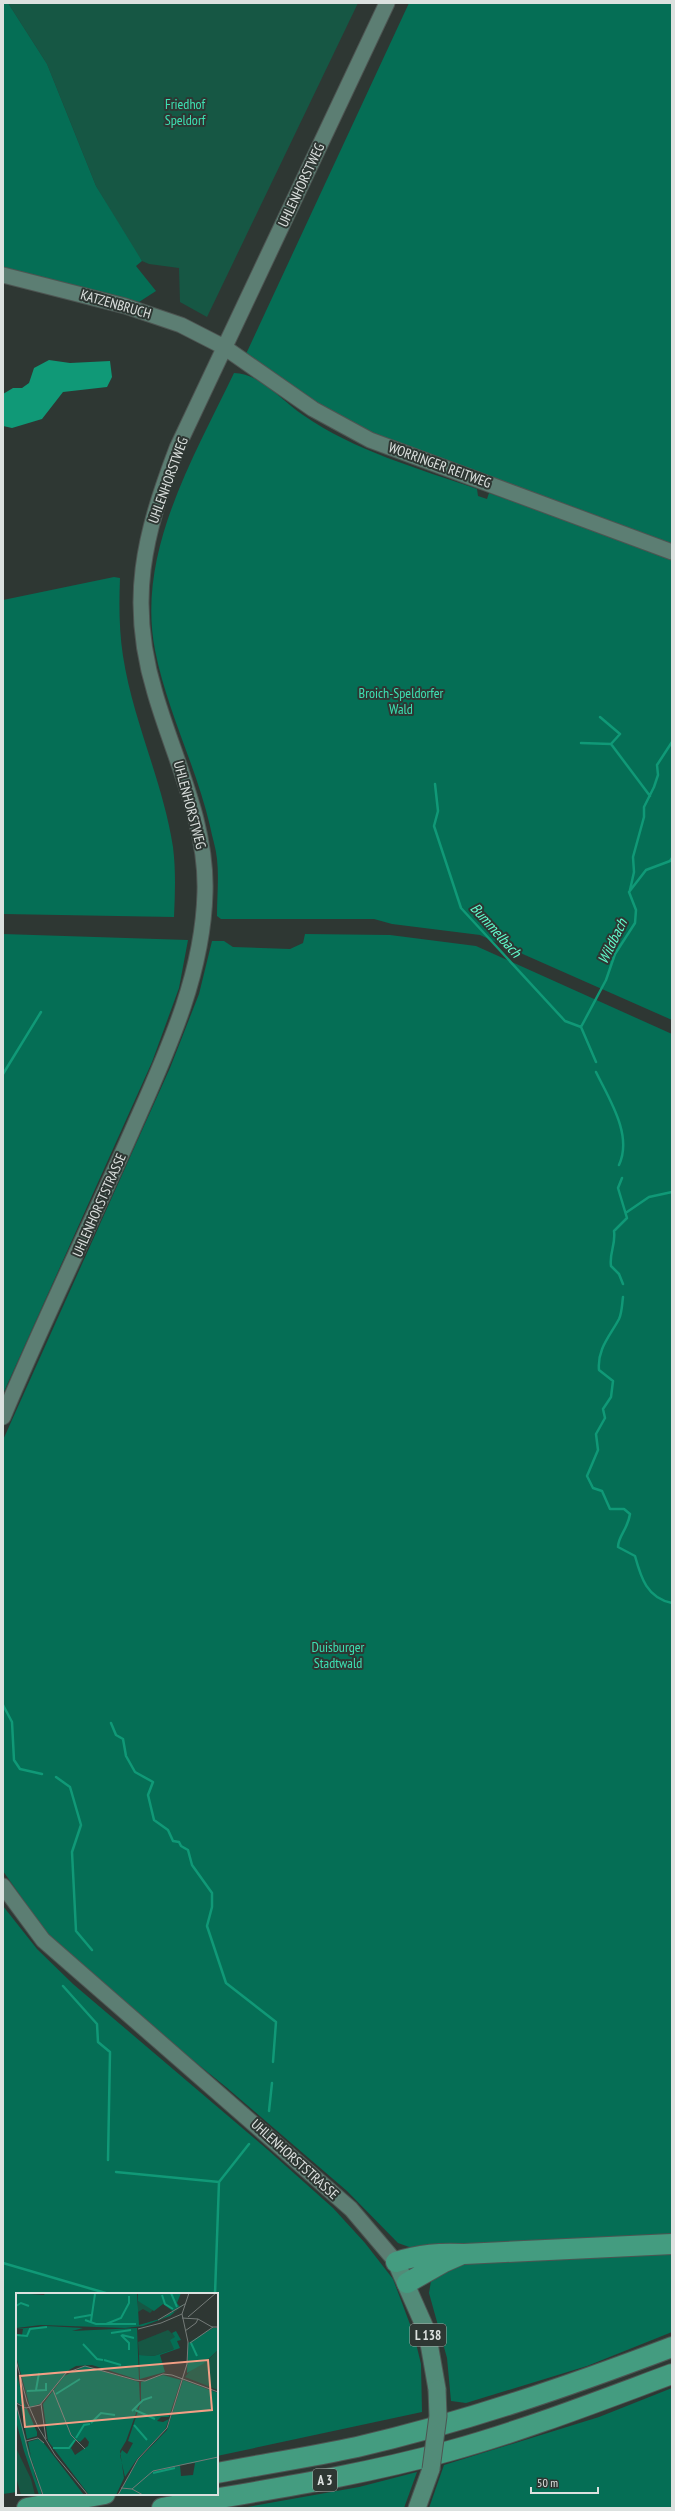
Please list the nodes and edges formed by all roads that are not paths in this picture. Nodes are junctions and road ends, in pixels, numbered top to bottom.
1 (387, 3) edge
2 (3, 274) edge
3 (224, 347) junction
4 (672, 552) edge
5 (190, 991) joint
6 (3, 1417) edge
7 (3, 1886) edge
8 (672, 2244) edge
9 (464, 2254) junction
10 (396, 2262) junction
11 (407, 2283) junction
12 (672, 2347) edge
13 (672, 2374) edge
14 (218, 2473) edge
15 (98, 2495) edge
16 (420, 2501) edge
17 (27, 2508) edge
18 (162, 2508) edge

1 - 3 main road, UHLENHORSTWEG
2 - 3 main road, KATZENBRUCH
3 - 4 main road, WORRINGER REITWEG
3 - 5 main road, UHLENHORSTWEG
5 - 6 main road, UHLENHORSTSTRASSE
7 - 10 main road, UHLENHORSTSTRASSE / L 138
8 - 9 highway
9 - 10 highway
9 - 11 highway
10 - 11 main road, UHLENHORSTSTRASSE / L 138
11 - 16 main road, UHLENHORSTSTRASSE / L 138, bridge
12 - 14 highway, A 3
13 - 18 highway, A 3
15 - 17 highway

